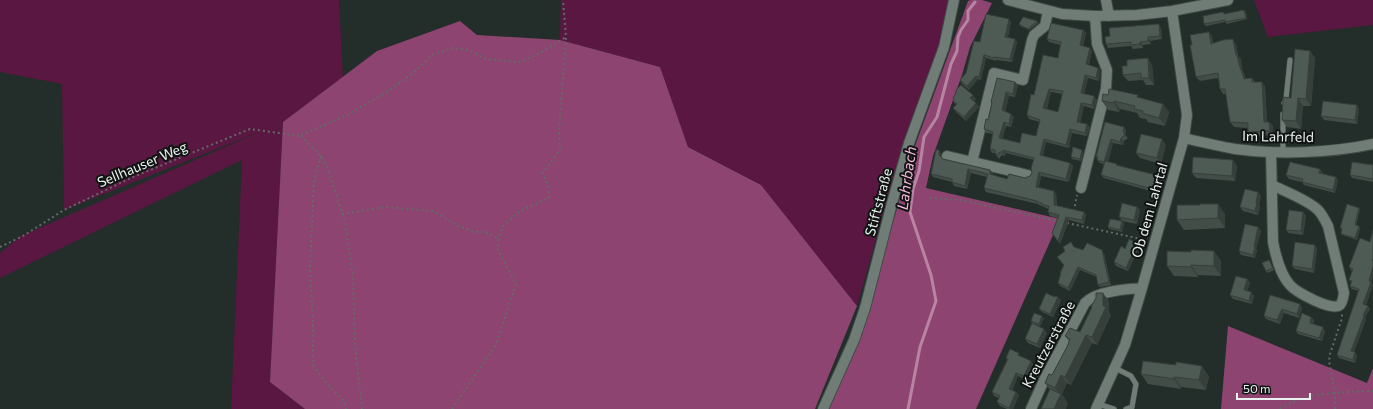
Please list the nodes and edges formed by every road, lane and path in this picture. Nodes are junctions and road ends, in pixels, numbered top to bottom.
1 (563, 0) edge
2 (954, 0) edge
3 (1008, 0) edge
4 (1106, 0) edge
5 (1228, 0) edge
6 (1048, 11) junction
7 (1172, 11) junction
8 (1095, 16) junction
9 (1109, 16) junction
10 (566, 37) junction
11 (1290, 60) dead end
12 (301, 136) junction
13 (1184, 138) junction
14 (1373, 144) edge
15 (1271, 152) junction
16 (1283, 152) junction
17 (321, 156) junction
18 (947, 156) dead end
19 (972, 162) junction
20 (1028, 175) edge
21 (1272, 185) junction
22 (1082, 188) joint
23 (930, 198) dead end
24 (342, 214) junction
25 (1072, 217) edge
26 (499, 240) junction
27 (1155, 242) junction
28 (0, 247) edge
29 (1142, 288) junction
30 (1340, 305) junction
31 (1115, 368) junction
32 (1373, 391) edge
33 (1335, 393) junction
34 (1097, 406) edge
35 (346, 409) edge
36 (362, 409) edge
37 (452, 409) edge
38 (822, 409) edge
39 (1031, 409) edge
40 (1114, 409) edge
41 (1126, 409) edge
42 (1280, 409) edge
43 (1335, 409) edge

1 - 10 path
2 - 38 street, Stiftstraße
3 - 6 street
4 - 9 street
5 - 7 street
6 - 8 street
6 - 19 street
7 - 9 street
7 - 13 street, Ob dem Lahrtal
8 - 9 street
8 - 22 street
10 - 12 path
10 - 26 path
11 - 16 lane
12 - 17 path
12 - 28 path, Sellhauser Weg
13 - 15 street, Im Lahrfeld
13 - 27 street, Ob dem Lahrtal
14 - 16 street, Im Lahrfeld
15 - 16 street, Im Lahrfeld
15 - 21 street
17 - 24 path
17 - 35 path
18 - 19 street
19 - 20 street
21 - 30 street
21 - 30 street
22 - 25 path
23 - 27 path
24 - 26 path
24 - 36 path
26 - 37 path
27 - 29 street, Ob dem Lahrtal
29 - 31 street, Ob dem Lahrtal
29 - 39 street, Kreutzerstraße
30 - 33 path
31 - 34 street, Ob dem Lahrtal
31 - 41 lane
32 - 33 path
33 - 42 path
33 - 43 path
34 - 40 lane

